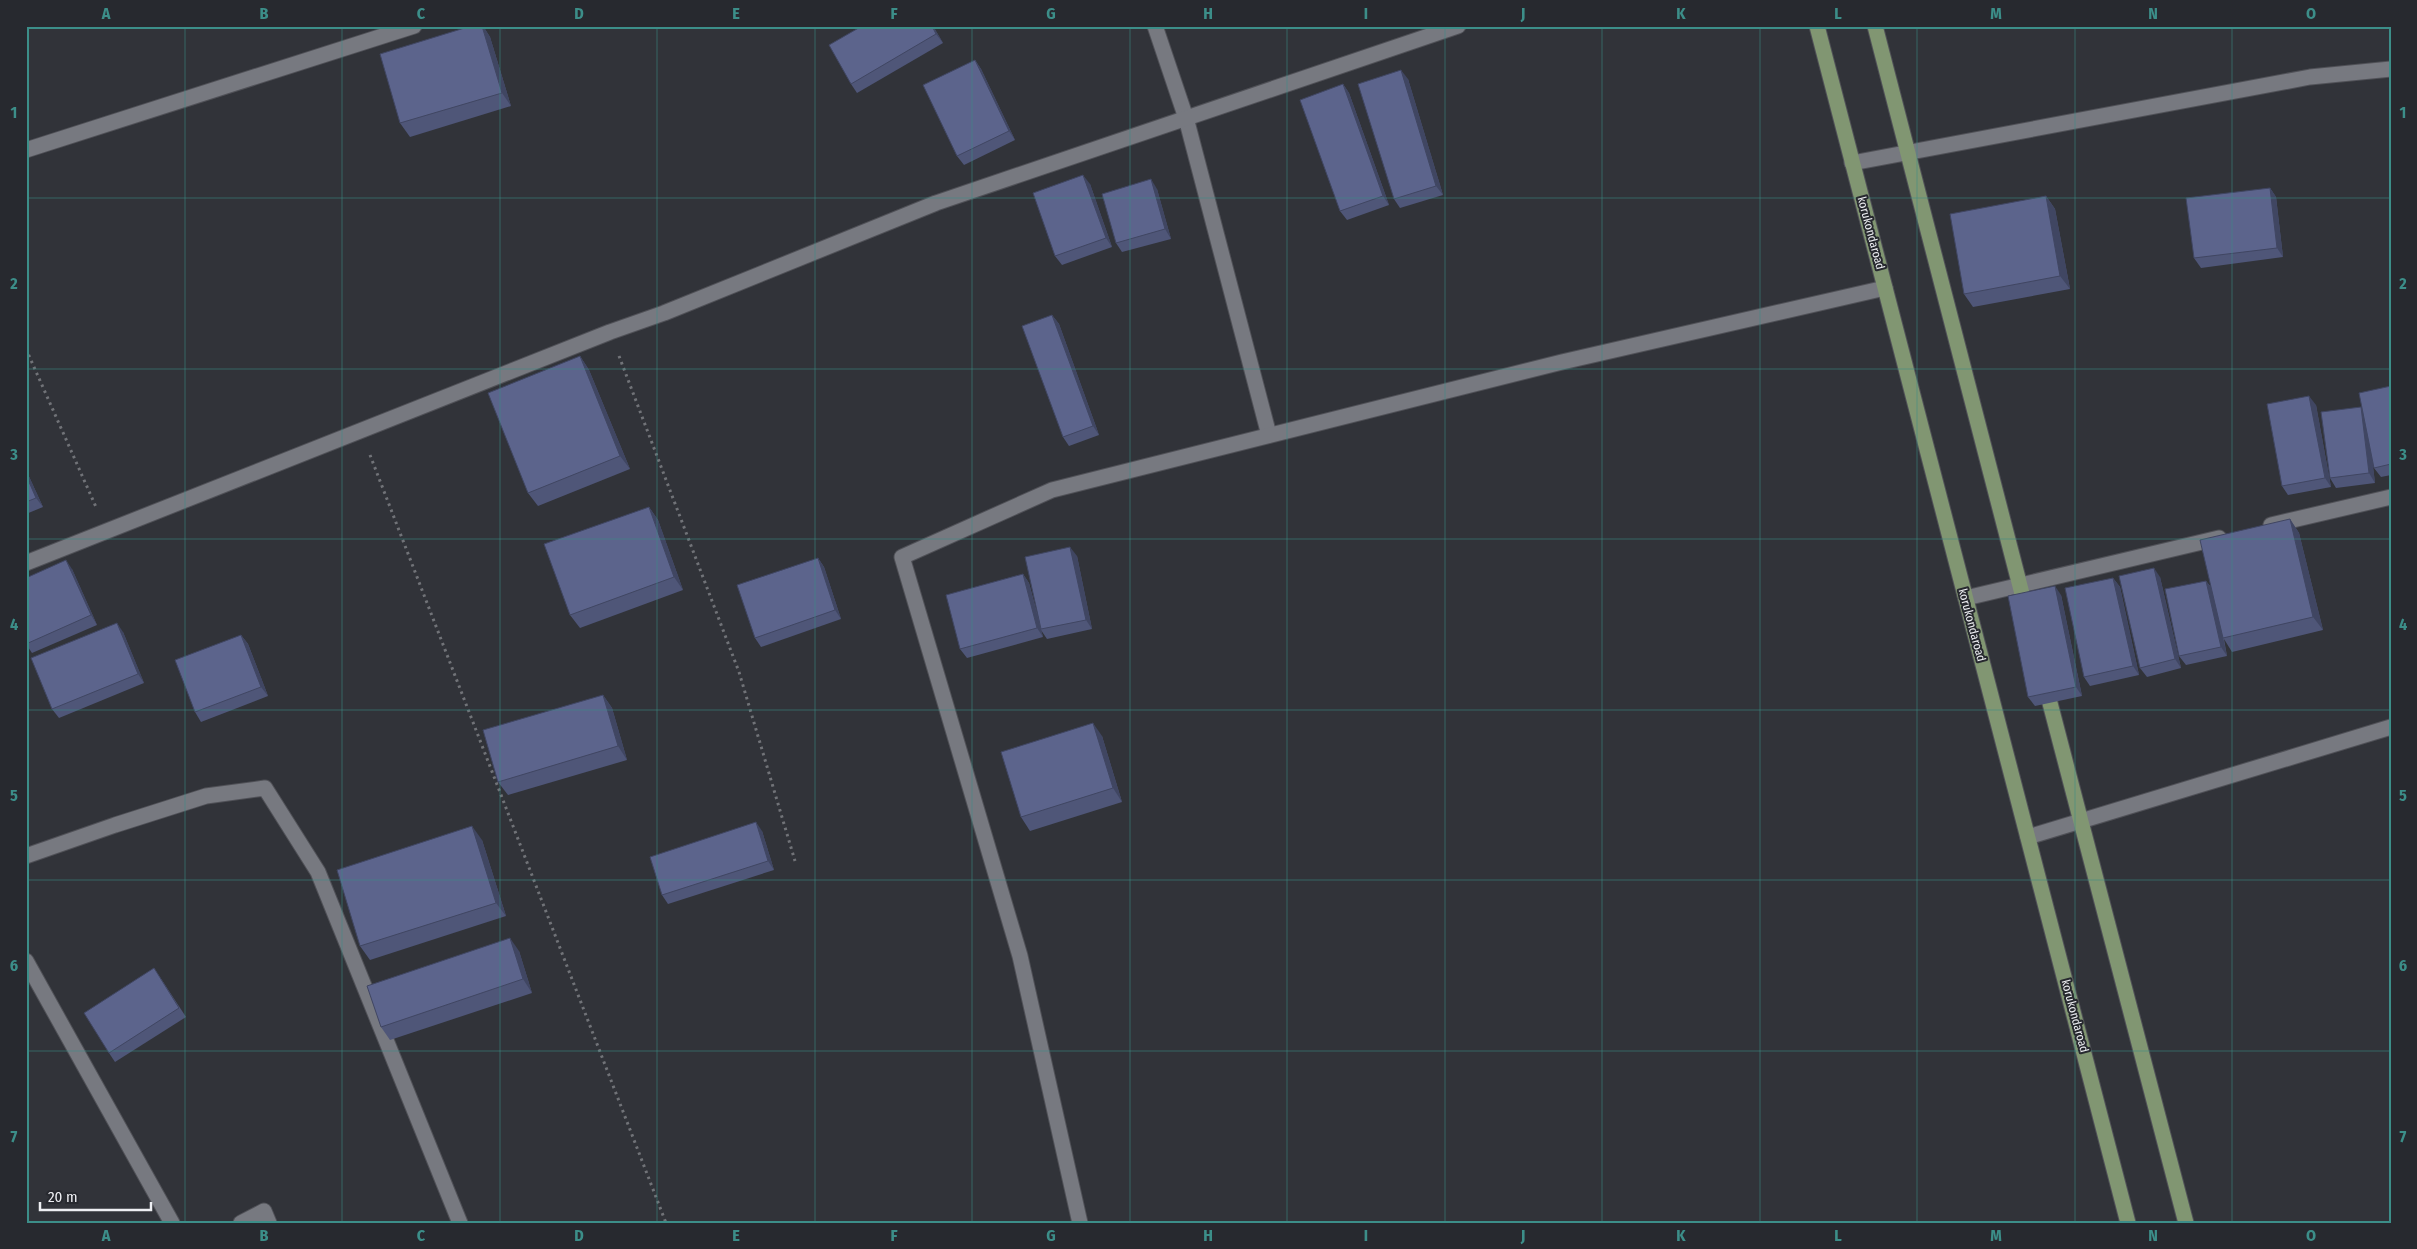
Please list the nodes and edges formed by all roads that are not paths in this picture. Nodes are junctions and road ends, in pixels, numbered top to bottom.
1 (414, 26) edge
2 (1155, 26) edge
3 (1458, 26) edge
4 (1817, 26) edge
5 (1874, 26) edge
6 (2391, 69) edge
7 (1186, 118) junction
8 (26, 150) edge
9 (1907, 152) junction
10 (1852, 162) junction
11 (1885, 288) junction
12 (1269, 435) junction
13 (2391, 497) edge
14 (2258, 529) edge
15 (2229, 536) edge
16 (26, 563) edge
17 (2019, 585) junction
18 (1966, 598) junction
19 (2029, 623) edge
20 (2042, 670) edge
21 (2391, 727) edge
22 (2081, 821) junction
23 (2028, 837) junction
24 (26, 856) edge
25 (26, 961) edge
26 (172, 1223) edge
27 (241, 1223) edge
28 (269, 1223) edge
29 (460, 1223) edge
30 (1080, 1223) edge
31 (2128, 1223) edge
32 (2186, 1223) edge

1 - 8 street
2 - 7 street
3 - 7 street
4 - 10 main road, korukondaroad
5 - 9 main road
6 - 9 street
7 - 12 street
7 - 16 street
9 - 10 street
9 - 17 main road
10 - 11 main road, korukondaroad
11 - 12 street
11 - 18 main road, korukondaroad
12 - 30 street
13 - 14 street
15 - 17 street
17 - 18 street
17 - 19 main road
18 - 23 main road, korukondaroad
20 - 22 main road
21 - 22 street
22 - 23 street
22 - 32 main road
23 - 31 main road, korukondaroad
24 - 29 street
25 - 26 street
27 - 28 street

